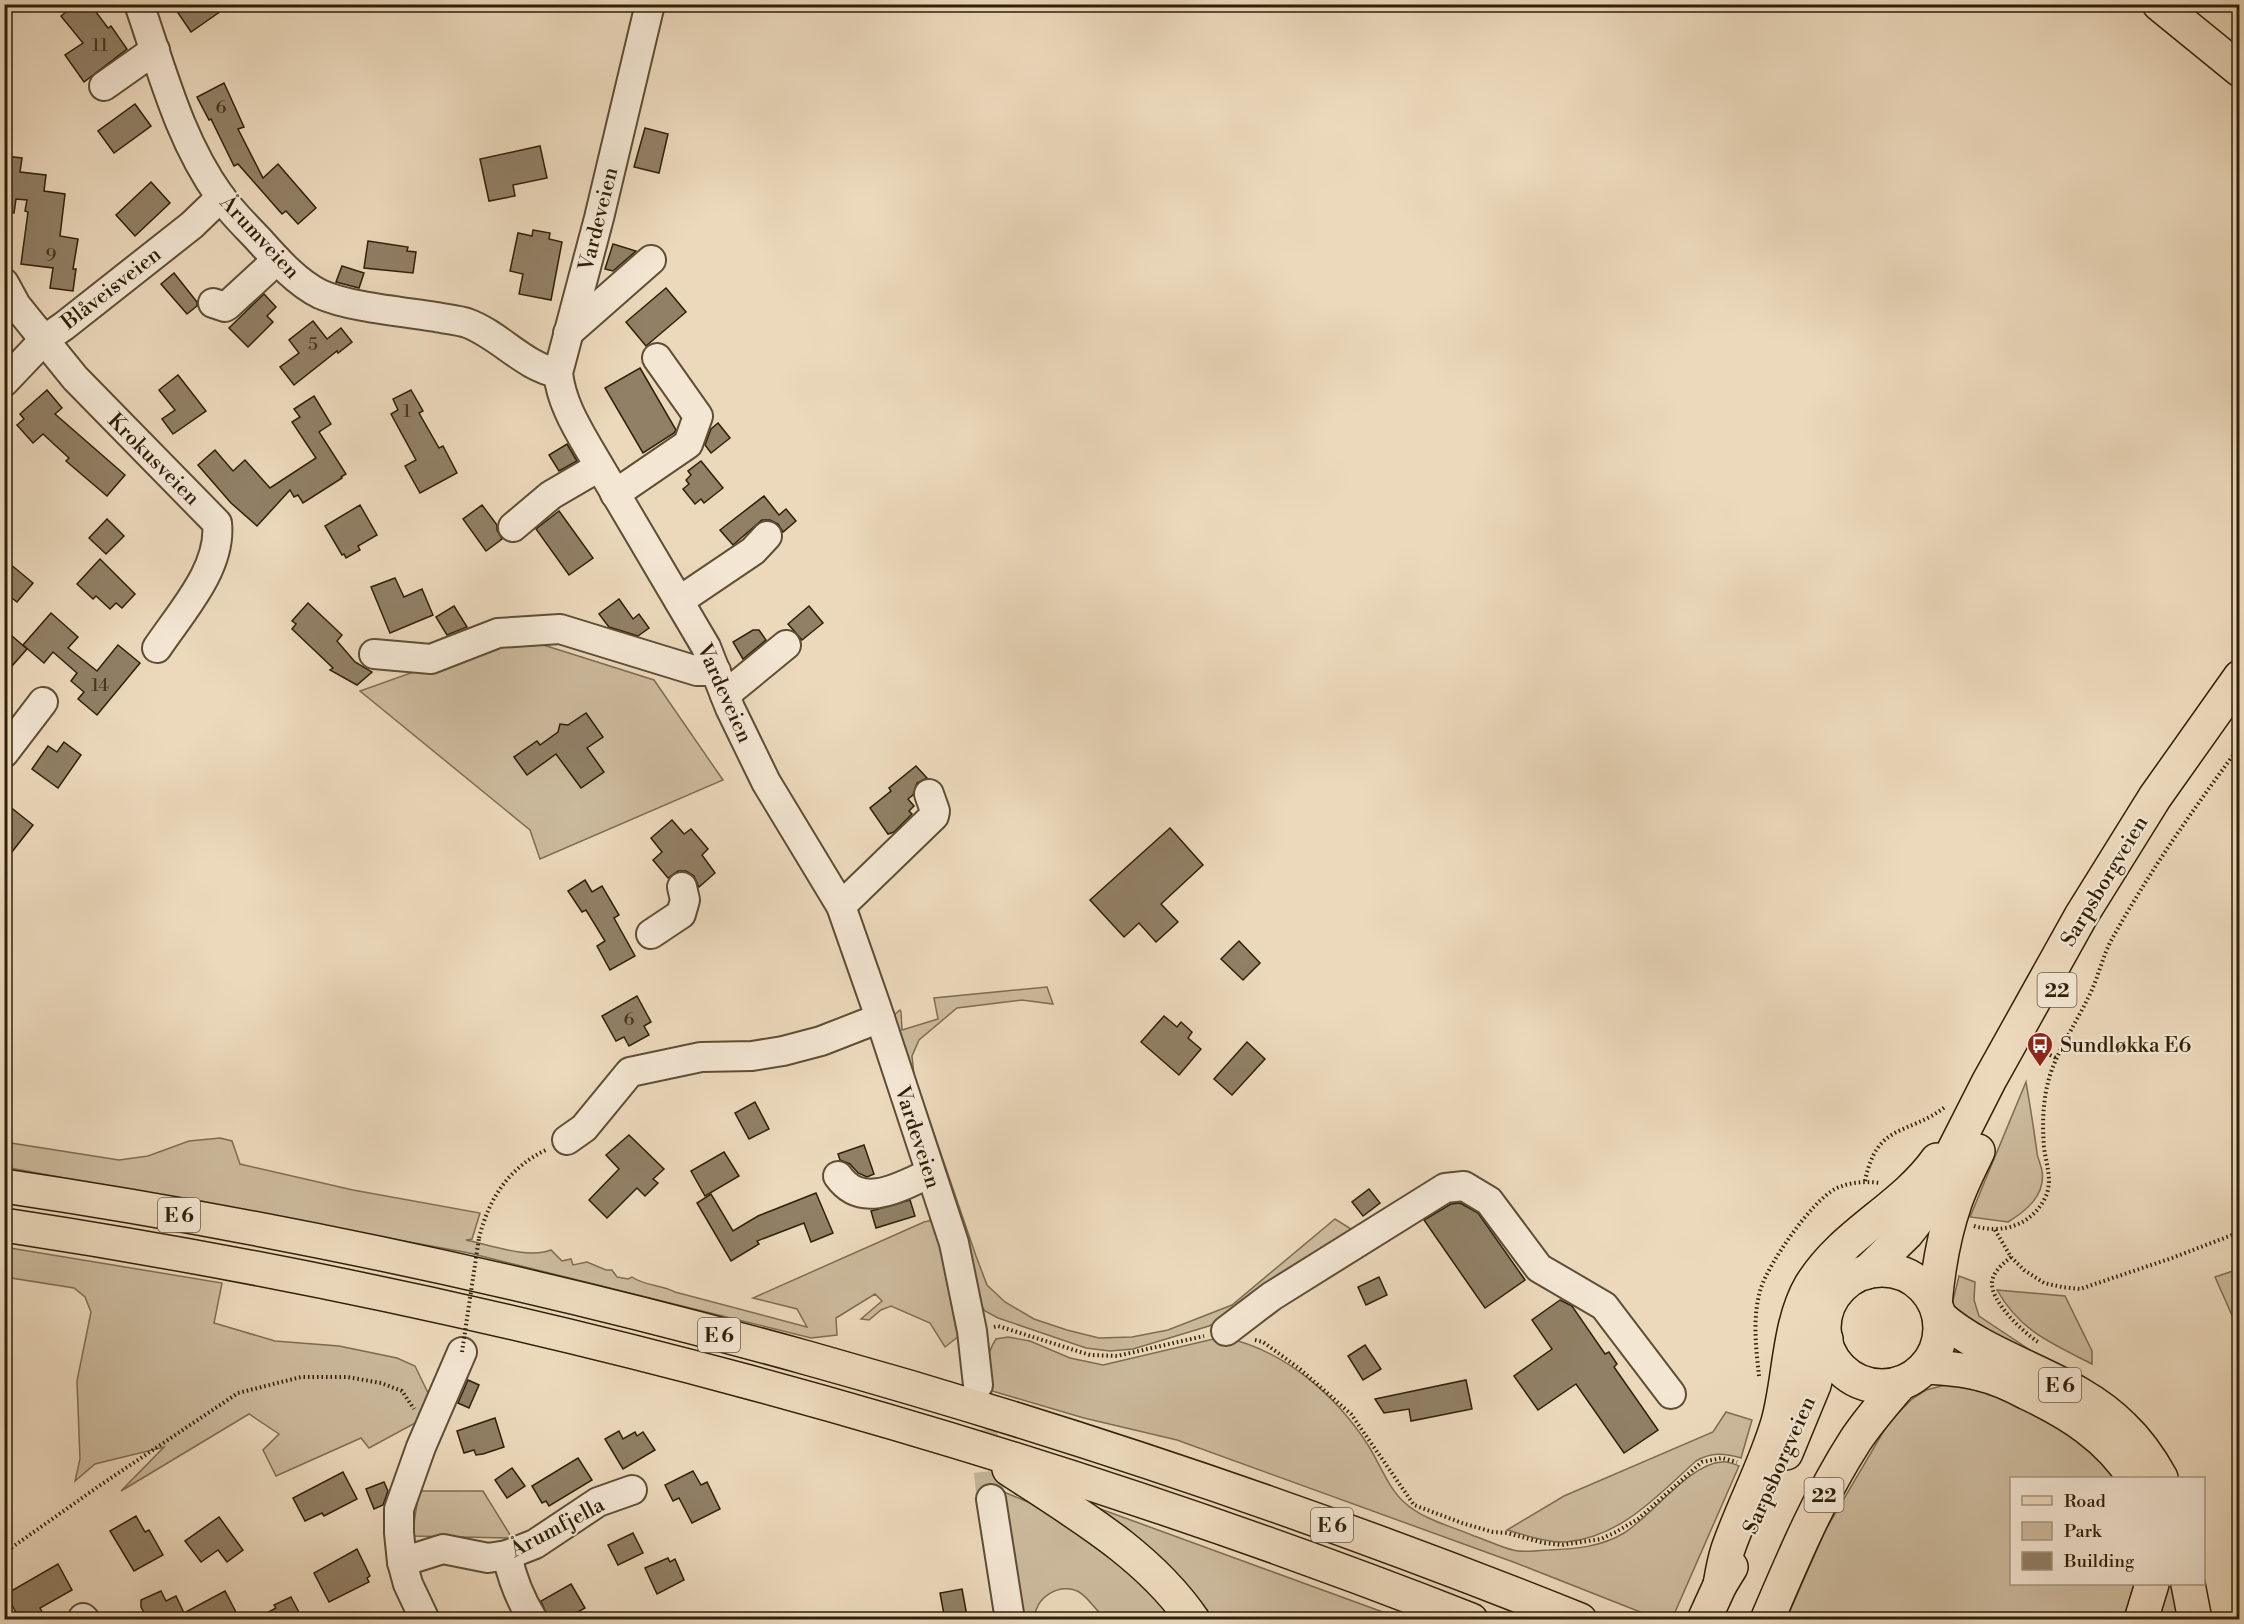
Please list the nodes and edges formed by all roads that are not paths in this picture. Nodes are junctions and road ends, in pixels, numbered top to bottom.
1 (139, 4) edge
2 (650, 4) edge
3 (2159, 4) edge
4 (155, 50) junction
5 (2240, 70) edge
6 (104, 86) dead end
7 (221, 197) junction
8 (277, 260) junction
9 (651, 260) dead end
10 (4, 283) edge
11 (213, 303) dead end
12 (568, 333) junction
13 (45, 339) junction
14 (657, 358) dead end
15 (558, 373) junction
16 (4, 382) edge
17 (599, 467) junction
18 (615, 494) junction
19 (513, 527) dead end
20 (767, 536) dead end
21 (679, 601) junction
22 (786, 645) dead end
23 (157, 648) dead end
24 (374, 654) dead end
25 (2240, 677) edge
26 (720, 683) junction
27 (43, 702) dead end
28 (2240, 705) edge
29 (4, 753) edge
30 (929, 794) dead end
31 (682, 887) dead end
32 (841, 906) junction
33 (651, 934) dead end
34 (880, 1018) junction
35 (1989, 1081) junction
36 (567, 1140) road end
37 (930, 1173) junction
38 (838, 1176) dead end
39 (4, 1186) edge
40 (4, 1225) edge
41 (1867, 1272) junction
42 (1937, 1310) junction
43 (1226, 1331) road end
44 (1826, 1339) junction
45 (462, 1352) road end
46 (1913, 1375) junction
47 (978, 1385) tunnel mouth
48 (1671, 1394) dead end
49 (978, 1448) junction
50 (2133, 1477) edge
51 (2160, 1477) edge
52 (632, 1490) dead end
53 (991, 1499) tunnel mouth
54 (507, 1555) junction
55 (402, 1562) junction
56 (1720, 1585) junction
57 (2152, 1585) edge
58 (2188, 1585) edge
59 (1767, 1619) edge
60 (425, 1620) edge
61 (533, 1620) edge
62 (1010, 1620) edge
63 (1193, 1620) edge
64 (1471, 1620) edge
65 (1580, 1620) edge
66 (1704, 1620) edge
67 (2141, 1620) edge
68 (2195, 1620) edge

1 - 4 street, Årumveien
2 - 12 street, Vardeveien
3 - 5 main road
4 - 6 street
4 - 7 street, Årumveien
7 - 8 street, Årumveien
7 - 13 street, Blåveisveien
8 - 11 street
8 - 15 street, Årumveien
9 - 12 street
10 - 13 street, Krokusveien
12 - 15 street, Vardeveien
13 - 16 street, Blåveisveien
13 - 23 street, Krokusveien
14 - 18 street
15 - 17 street, Vardeveien
17 - 18 street, Vardeveien
17 - 19 street
18 - 21 street, Vardeveien
20 - 21 street
21 - 26 street, Vardeveien
22 - 26 street
24 - 26 street
25 - 35 main road, Sarpsborgveien / 22
26 - 32 street, Vardeveien
27 - 29 street
28 - 42 main road, Sarpsborgveien / 22
30 - 32 street
31 - 33 street
32 - 34 street, Vardeveien
34 - 36 street
34 - 37 street, Vardeveien
35 - 41 main road, Sarpsborgveien / 22
35 - 56 main road, 22
37 - 38 street
37 - 47 street, Vardeveien
39 - 65 main road, E 6
40 - 49 main road, E 6
41 - 42 main road
41 - 44 main road, 22
42 - 46 main road, 22
42 - 51 main road, E 6
43 - 48 street
44 - 46 main road
44 - 56 main road, Sarpsborgveien / 22
45 - 55 street
46 - 50 main road, E 6
46 - 59 main road, 22
49 - 63 main road, E 6
49 - 64 main road, E 6
52 - 54 street, Årumfjella
53 - 62 street
54 - 55 street, Årumfjella
54 - 61 street
55 - 60 street
56 - 66 main road, 22
57 - 67 main road
58 - 68 main road

